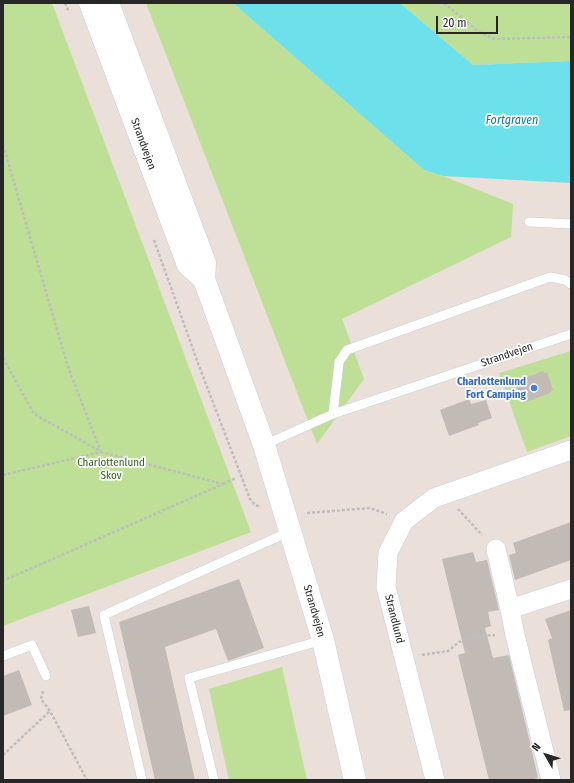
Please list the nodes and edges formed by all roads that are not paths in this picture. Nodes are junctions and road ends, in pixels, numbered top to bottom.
1 (90, 3) edge
2 (108, 3) edge
3 (529, 222) dead end
4 (571, 224) edge
5 (204, 279) junction
6 (571, 284) edge
7 (571, 334) edge
8 (333, 414) junction
9 (264, 445) junction
10 (571, 450) edge
11 (288, 523) junction
12 (496, 549) road end
13 (571, 589) edge
14 (510, 608) junction
15 (323, 640) junction
16 (3, 656) edge
17 (46, 676) road end
18 (142, 780) edge
19 (214, 780) edge
20 (354, 780) edge
21 (435, 780) edge
22 (551, 780) edge

1 - 5 main road, Strandvejen
2 - 5 main road, Strandvejen
3 - 4 lane
5 - 9 main road, Strandvejen
6 - 8 lane
7 - 8 lane, Strandvejen
8 - 9 lane, Strandvejen
9 - 11 main road, Strandvejen
10 - 21 street, Strandlund
11 - 15 main road, Strandvejen
11 - 18 lane
12 - 14 street
13 - 14 street
14 - 22 street
15 - 19 lane
15 - 20 main road, Strandvejen
16 - 17 lane

